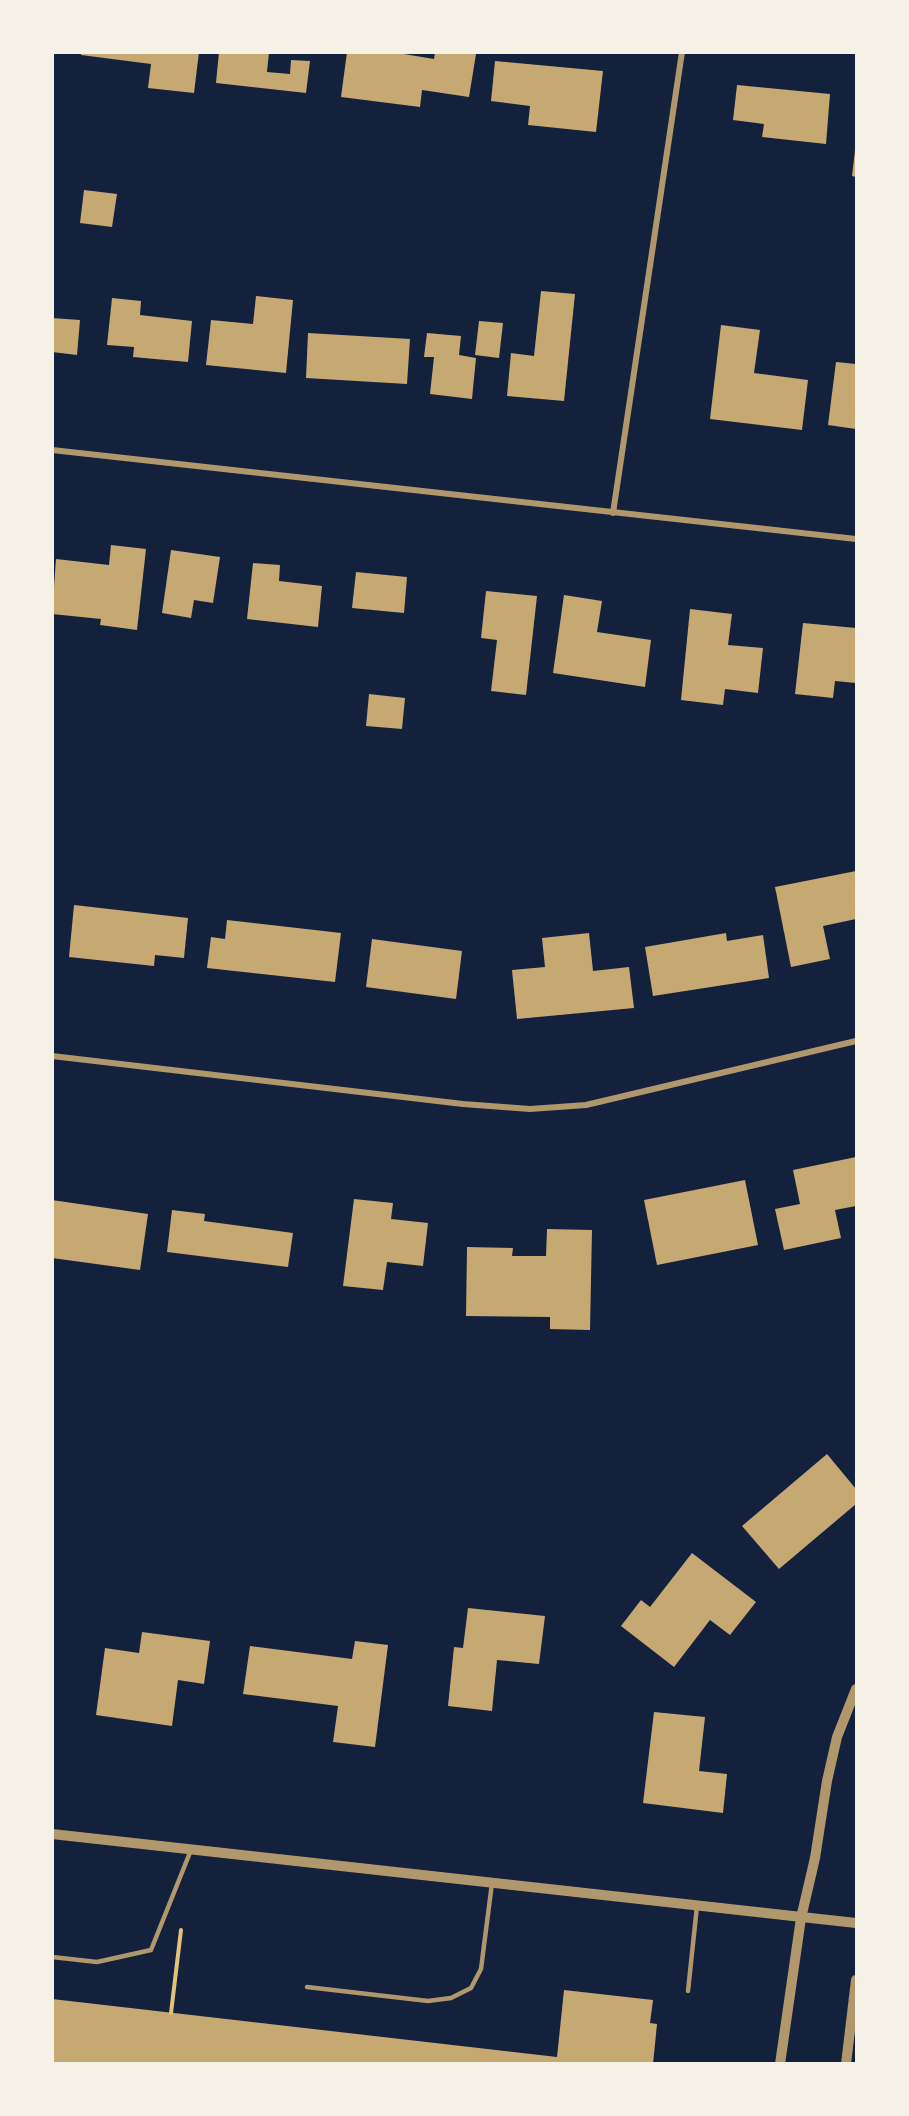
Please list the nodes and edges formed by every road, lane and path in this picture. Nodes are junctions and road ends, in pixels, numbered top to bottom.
1 (682, 52) edge
2 (52, 450) edge
3 (613, 513) junction
4 (856, 540) edge
5 (856, 1041) edge
6 (52, 1056) edge
7 (856, 1689) edge
8 (52, 1834) edge
9 (191, 1849) junction
10 (492, 1883) junction
11 (697, 1906) junction
12 (801, 1918) junction
13 (856, 1923) edge
14 (182, 1929) dead end
15 (52, 1957) edge
16 (856, 1980) edge
17 (307, 1987) dead end
18 (688, 1991) dead end
19 (171, 2013) dead end
20 (780, 2064) edge
21 (846, 2064) edge

1 - 3 street
2 - 3 street
3 - 4 street
5 - 6 street
7 - 12 street
8 - 9 street
9 - 10 street
9 - 15 lane
10 - 11 street
10 - 17 lane
11 - 12 street
11 - 18 lane
12 - 13 street
12 - 20 street
14 - 19 path
16 - 21 street

